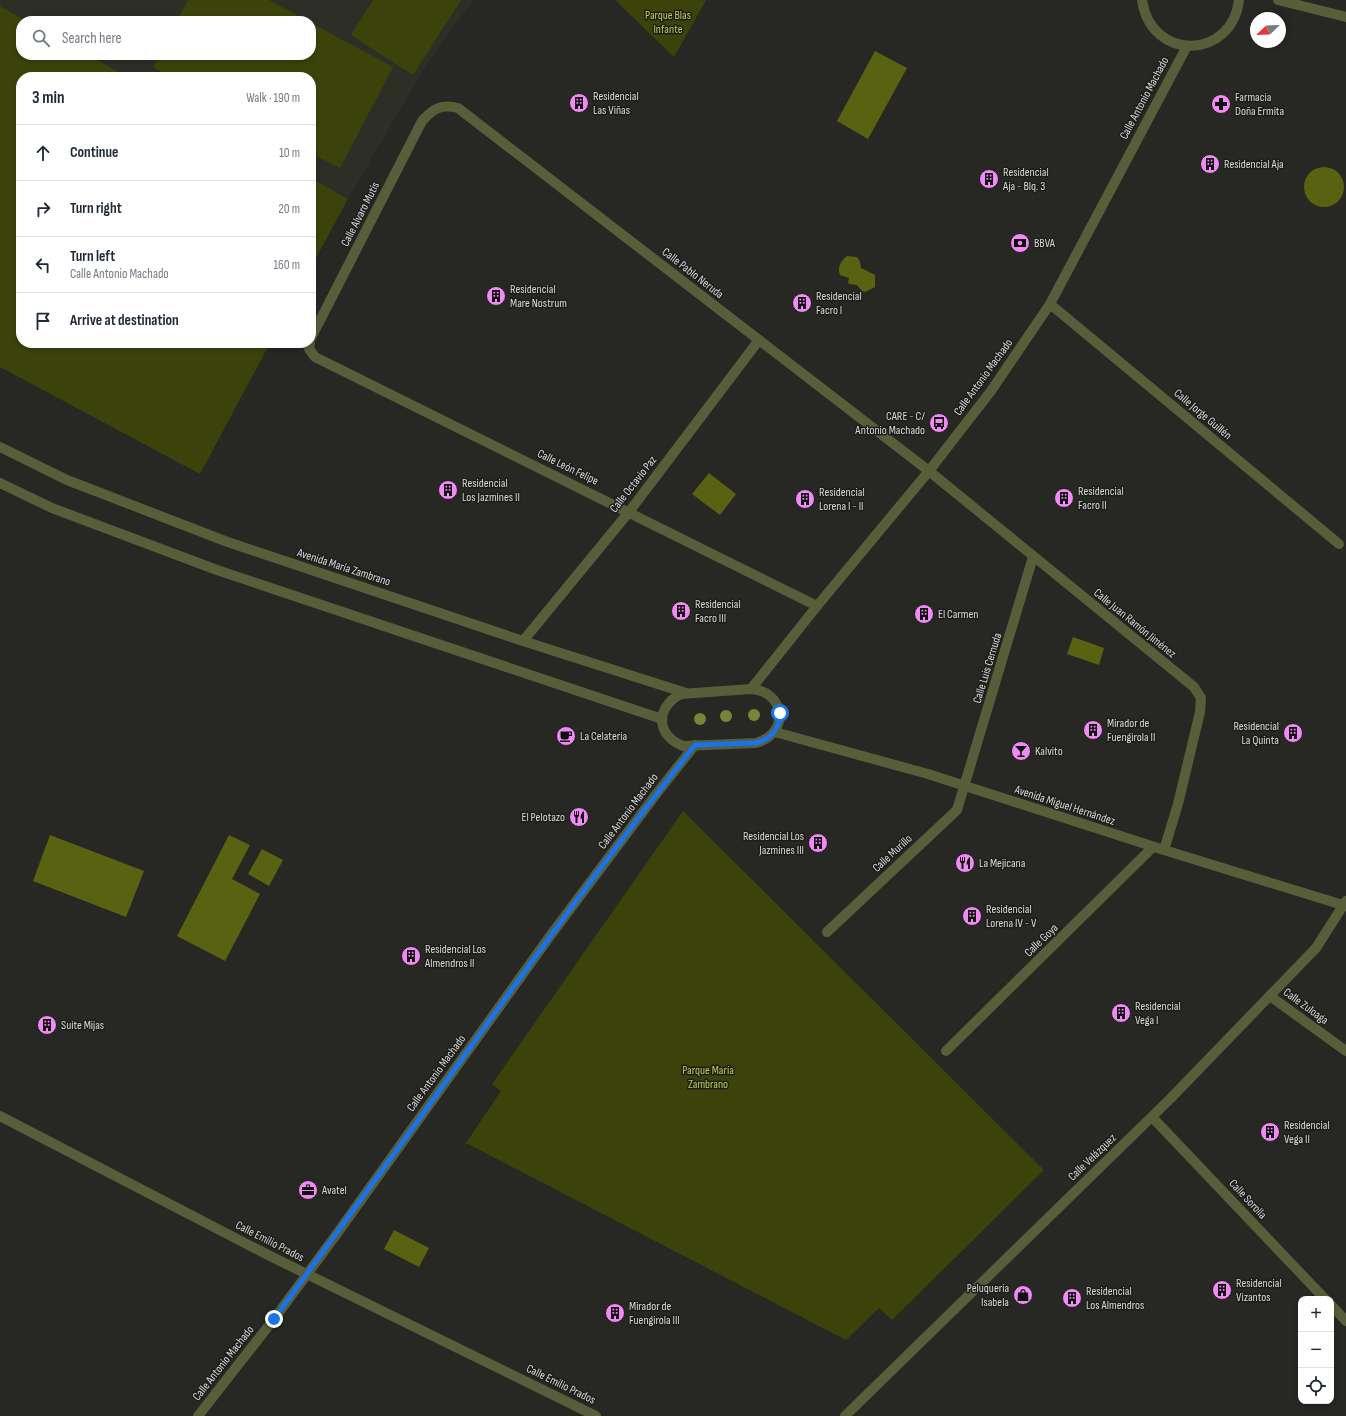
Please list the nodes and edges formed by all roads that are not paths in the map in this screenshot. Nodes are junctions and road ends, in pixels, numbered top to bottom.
1 (1142, 0) edge
2 (1239, 0) edge
3 (1278, 0) edge
4 (1346, 17) edge
5 (1187, 46) junction
6 (438, 107) joint
7 (1050, 304) junction
8 (316, 328) edge
9 (759, 340) junction
10 (311, 348) edge
11 (0, 447) edge
12 (929, 471) junction
13 (0, 483) edge
14 (629, 512) junction
15 (1339, 544) dead end
16 (1033, 557) junction
17 (817, 606) junction
18 (524, 641) junction
19 (751, 689) junction
20 (686, 694) junction
21 (662, 719) junction
22 (774, 732) junction
23 (695, 745) junction
24 (965, 786) junction
25 (1153, 847) junction
26 (1164, 850) junction
27 (1345, 904) edge
28 (827, 932) dead end
29 (1270, 996) junction
30 (946, 1051) dead end
31 (1346, 1051) edge
32 (0, 1116) edge
33 (1152, 1117) junction
34 (306, 1274) junction
35 (1322, 1296) edge
36 (1334, 1308) edge
37 (1346, 1321) edge
38 (198, 1416) edge
39 (596, 1416) edge
40 (845, 1416) edge

1 - 5 street
2 - 5 street
3 - 4 street
5 - 7 street, Calle Antonio Machado
6 - 8 street, Calle Alvaro Mutis
6 - 9 street, Calle Pablo Neruda
7 - 12 street, Calle Antonio Machado
7 - 15 street, Calle Jorge Guillén
9 - 12 street, Calle Pablo Neruda
9 - 14 street, Calle Octavio Paz
10 - 14 street, Calle León Felipe
11 - 18 street, Avenida María Zambrano
12 - 16 street, Calle Juan Ramón Jiménez
12 - 17 street, Calle Antonio Machado
13 - 21 street
14 - 17 street, Calle León Felipe
14 - 18 street, Calle Octavio Paz
16 - 24 street, Calle Luis Cernuda
16 - 26 street, Calle Juan Ramón Jiménez
17 - 19 street, Calle Antonio Machado
18 - 20 street, Avenida María Zambrano
19 - 20 street
19 - 22 street
20 - 21 street
21 - 23 street
22 - 23 street
22 - 24 street, Avenida Miguel Hernández
23 - 34 street, Calle Antonio Machado
24 - 25 street, Avenida Miguel Hernández
24 - 28 street, Calle Murillo
25 - 26 street, Avenida Miguel Hernández
25 - 30 street, Calle Goya
26 - 27 street, Avenida Miguel Hernández
27 - 29 street, Calle Velázquez
29 - 31 street, Calle Zuloaga
29 - 33 street, Calle Velázquez
32 - 34 street, Calle Emilio Prados
33 - 35 street, Calle Sorolla
33 - 40 street, Calle Velázquez
34 - 38 street, Calle Antonio Machado
34 - 39 street, Calle Emilio Prados
36 - 37 street

